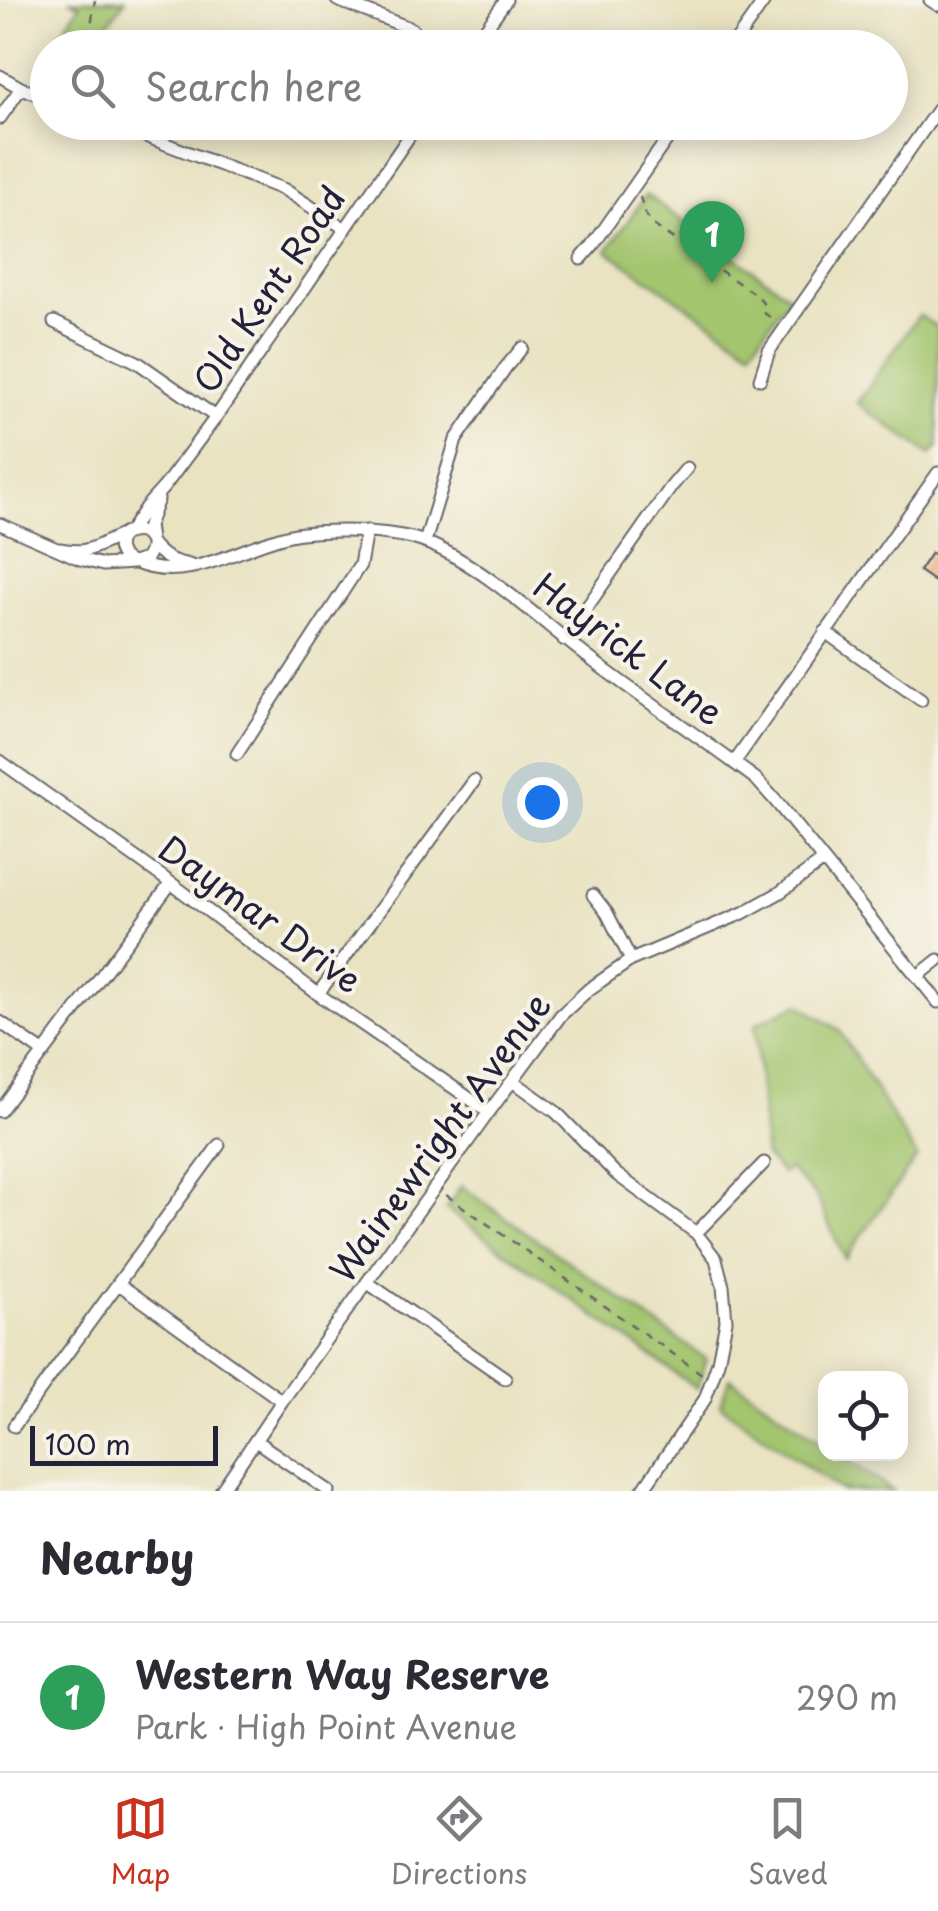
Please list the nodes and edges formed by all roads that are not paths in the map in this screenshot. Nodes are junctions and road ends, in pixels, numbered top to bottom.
1 (337, 0) edge
2 (506, 0) edge
3 (765, 0) edge
4 (930, 0) edge
5 (938, 5) edge
6 (412, 29) dead end
7 (485, 30) edge
8 (744, 30) edge
9 (0, 76) edge
10 (21, 88) junction
11 (30, 91) edge
12 (938, 108) edge
13 (0, 118) edge
14 (156, 140) edge
15 (406, 140) edge
16 (667, 140) edge
17 (344, 228) junction
18 (581, 259) dead end
19 (54, 322) dead end
20 (522, 348) dead end
21 (760, 380) dead end
22 (216, 417) junction
23 (687, 468) dead end
24 (938, 473) edge
25 (164, 486) junction
26 (0, 524) edge
27 (128, 532) junction
28 (366, 532) junction
29 (150, 541) junction
30 (425, 542) junction
31 (60, 549) junction
32 (134, 563) junction
33 (192, 566) junction
34 (825, 632) junction
35 (564, 640) junction
36 (922, 700) dead end
37 (237, 754) dead end
38 (0, 761) edge
39 (734, 763) junction
40 (474, 781) dead end
41 (823, 861) junction
42 (171, 883) junction
43 (593, 895) dead end
44 (631, 960) junction
45 (938, 960) edge
46 (918, 976) junction
47 (318, 994) junction
48 (938, 1002) edge
49 (0, 1022) edge
50 (44, 1052) junction
51 (513, 1081) junction
52 (0, 1111) edge
53 (489, 1112) junction
54 (219, 1144) dead end
55 (764, 1163) dead end
56 (696, 1233) junction
57 (368, 1283) junction
58 (119, 1284) junction
59 (505, 1378) dead end
60 (282, 1402) junction
61 (14, 1426) dead end
62 (256, 1440) junction
63 (221, 1491) edge
64 (329, 1491) edge
65 (642, 1491) edge

1 - 6 street
2 - 7 street
3 - 8 street
4 - 5 street
9 - 10 street
10 - 11 street
10 - 13 street
12 - 21 street
14 - 17 street
15 - 17 street, Old Kent Road
16 - 18 street
17 - 22 street, Old Kent Road
19 - 22 street
20 - 30 street
22 - 25 street, Old Kent Road
23 - 35 street
24 - 34 street
25 - 27 street, Old Kent Road
25 - 29 street, Old Kent Road
26 - 31 street, Hayrick Lane
27 - 29 street
27 - 31 street, Hayrick Lane
27 - 32 street
28 - 30 street, Hayrick Lane
28 - 33 street, Hayrick Lane
28 - 37 street
29 - 32 street
29 - 33 street
30 - 35 street, Hayrick Lane
31 - 32 street, Hayrick Lane
32 - 33 street, Hayrick Lane
34 - 36 street
34 - 39 street
35 - 39 street, Hayrick Lane
38 - 42 street, Daymar Drive
39 - 41 street, Hayrick Lane
40 - 47 street
41 - 44 street, Wainewright Avenue
41 - 46 street, Hayrick Lane
42 - 47 street, Daymar Drive
42 - 50 street
43 - 44 street
44 - 51 street, Wainewright Avenue
45 - 46 street
46 - 48 street, Hayrick Lane
47 - 53 street, Daymar Drive
49 - 50 street
50 - 52 street
51 - 53 street, Wainewright Avenue
51 - 56 street
53 - 57 street, Wainewright Avenue
54 - 58 street
55 - 56 street
56 - 65 street
57 - 59 street
57 - 60 street, Wainewright Avenue
58 - 60 street
58 - 61 street
60 - 62 street, Wainewright Avenue
62 - 63 street, Wainewright Avenue
62 - 64 street

